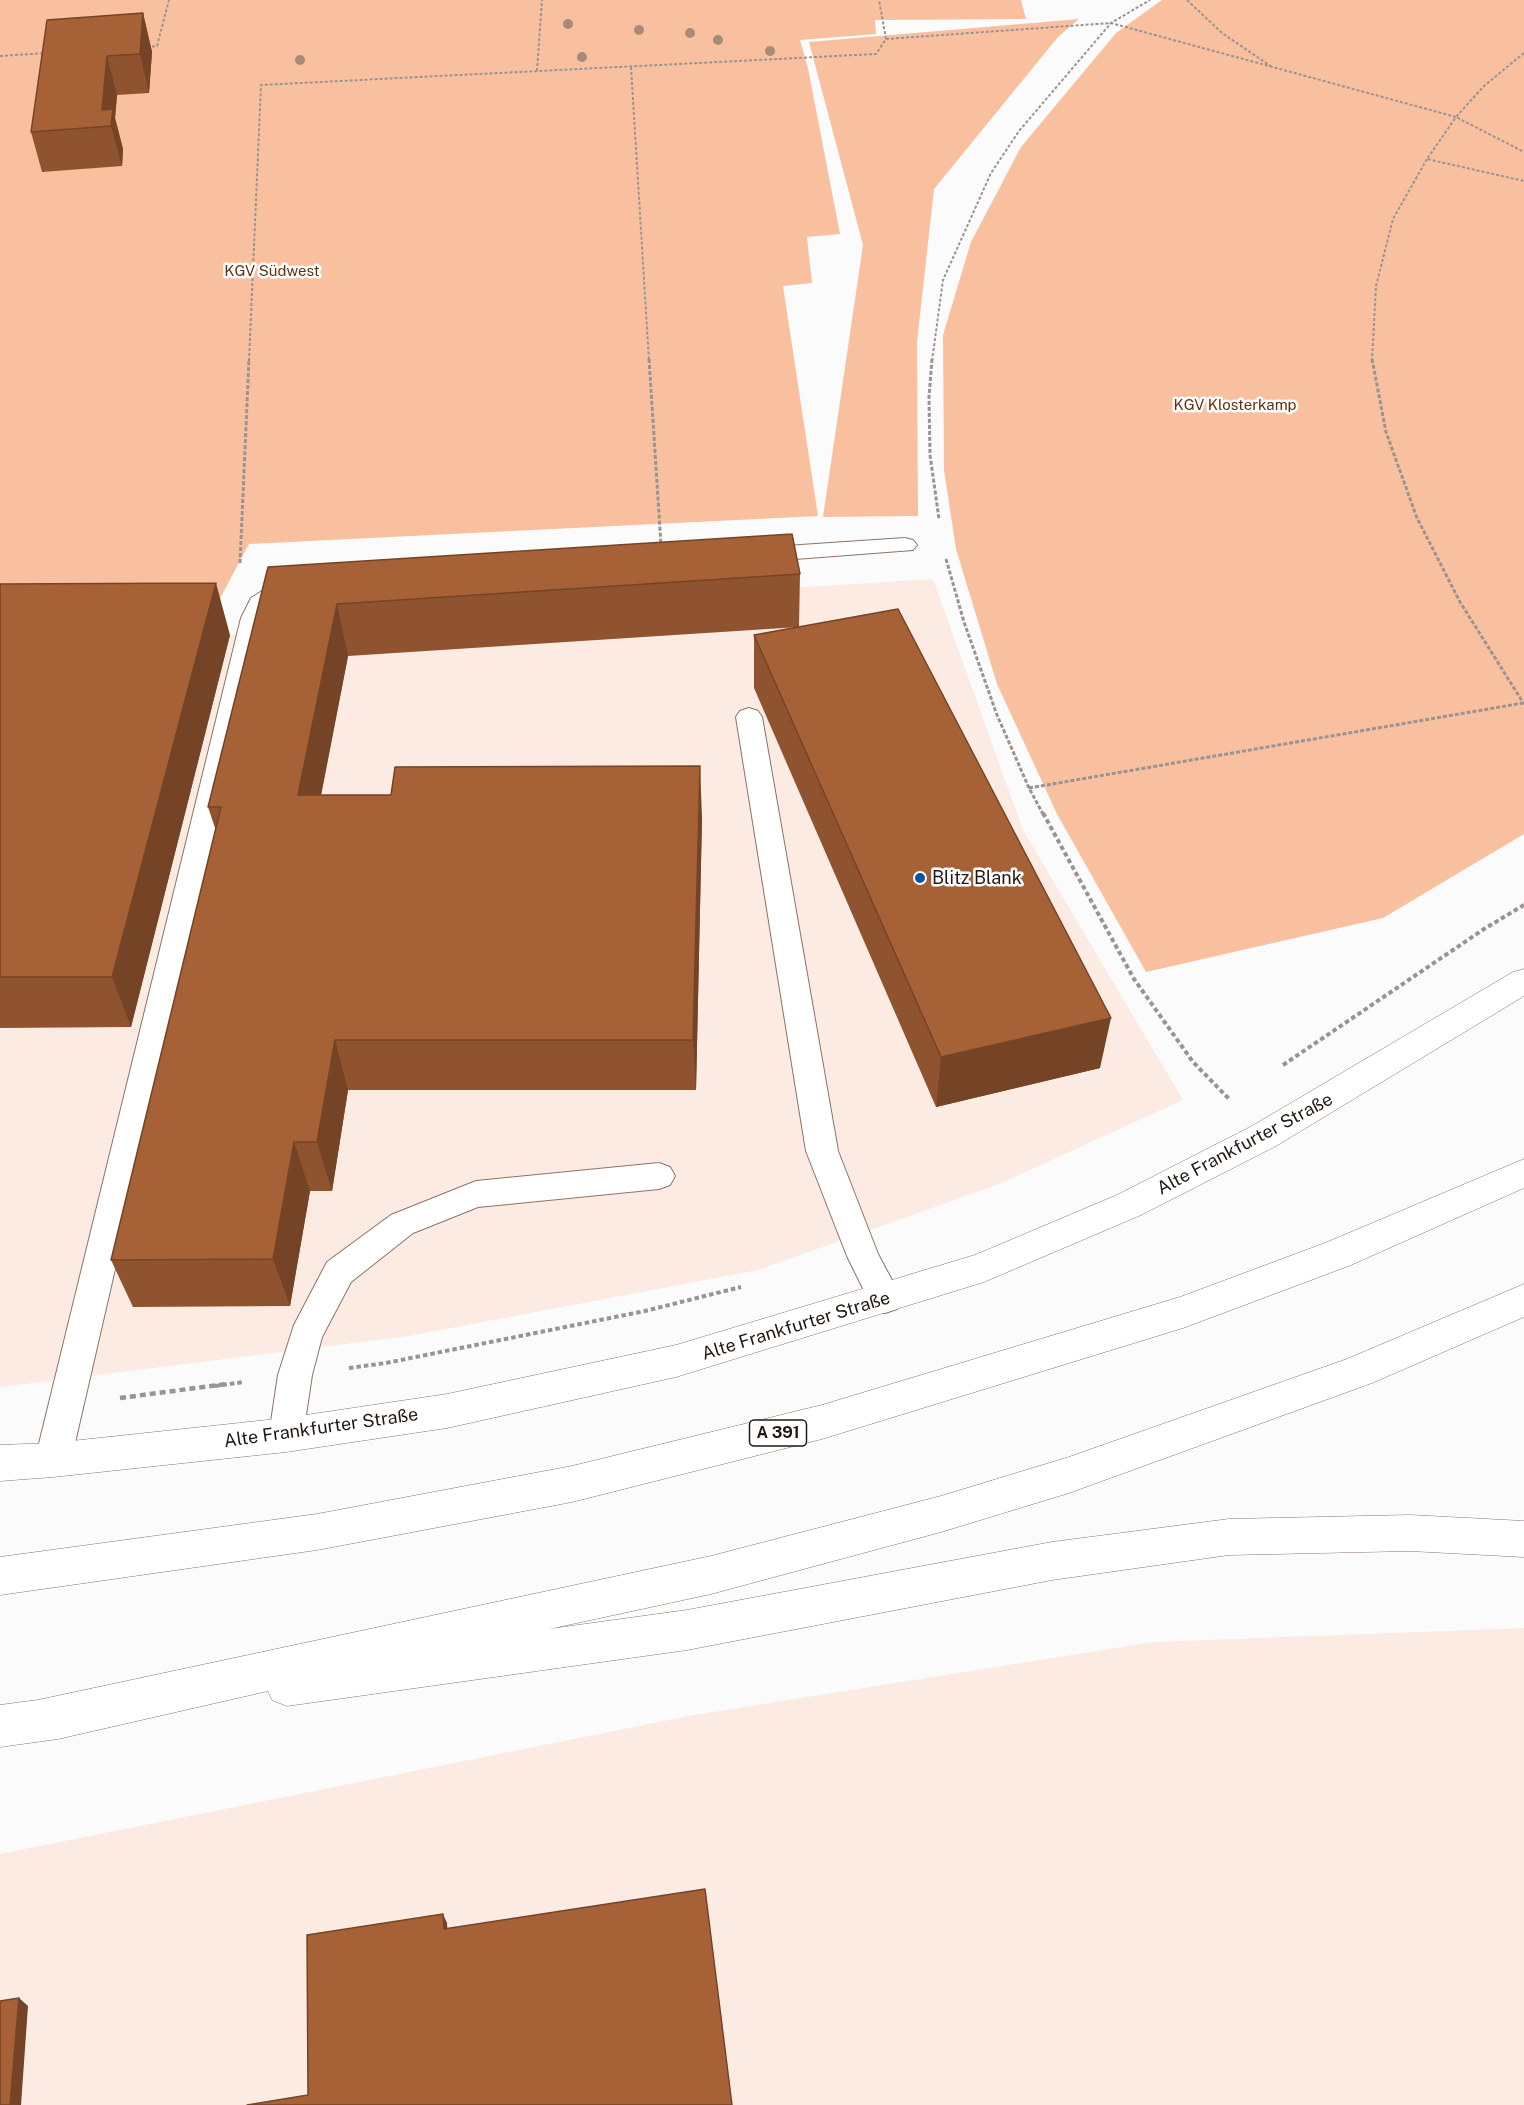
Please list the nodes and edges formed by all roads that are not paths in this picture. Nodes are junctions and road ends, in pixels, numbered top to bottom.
1 (904, 545) dead end
2 (731, 556) edge
3 (318, 579) edge
4 (749, 717) dead end
5 (1524, 981) edge
6 (1524, 1173) edge
7 (660, 1176) dead end
8 (885, 1299) junction
9 (1524, 1300) edge
10 (286, 1435) junction
11 (53, 1460) junction
12 (0, 1462) edge
13 (1524, 1539) edge
14 (0, 1576) edge
15 (18, 1724) edge

1 - 2 lane
3 - 11 lane
4 - 8 lane
5 - 8 main road, Alte Frankfurter Straße
6 - 14 main road, A 391
7 - 10 lane
8 - 10 main road, Alte Frankfurter Straße
9 - 15 main road
10 - 11 main road, Alte Frankfurter Straße
11 - 12 main road, Alte Frankfurter Straße
13 - 15 main road

